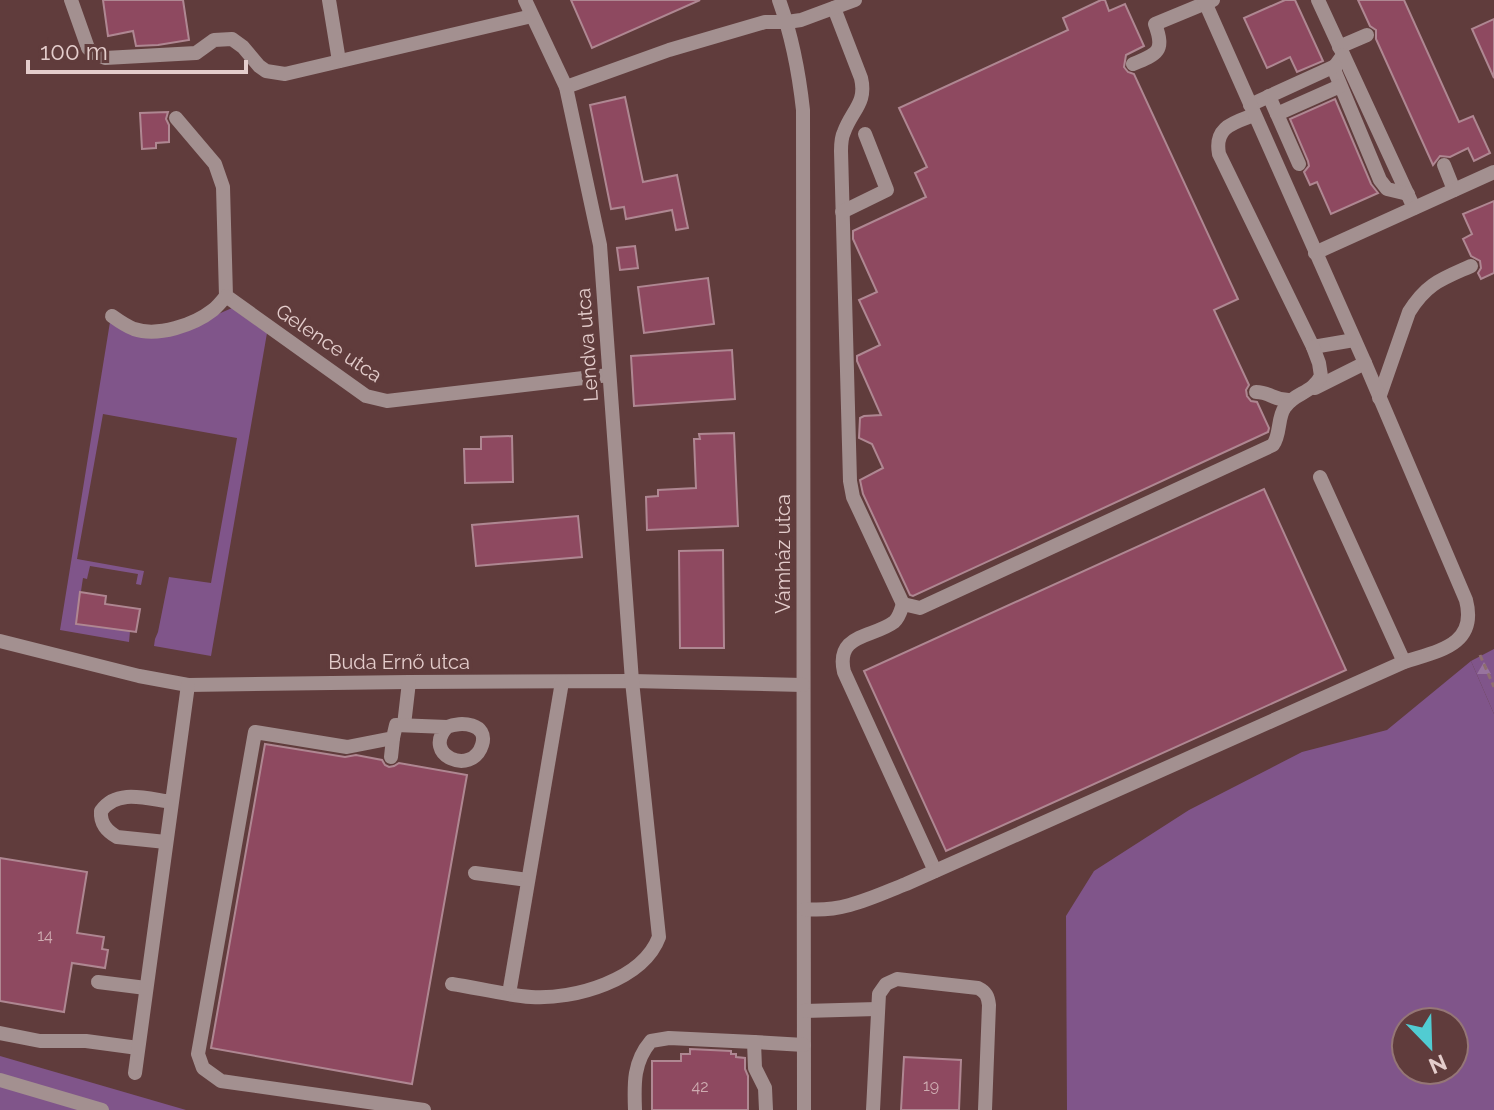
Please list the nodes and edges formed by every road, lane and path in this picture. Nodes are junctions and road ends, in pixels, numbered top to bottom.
1 (71, 0) edge
2 (329, 0) edge
3 (525, 0) edge
4 (779, 0) edge
5 (855, 0) edge
6 (1318, 0) edge
7 (1207, 1) edge
8 (834, 8) junction
9 (532, 16) junction
10 (787, 22) junction
11 (1367, 35) dead end
12 (1339, 56) junction
13 (339, 61) junction
14 (1133, 64) dead end
15 (1340, 86) junction
16 (566, 87) junction
17 (1269, 96) junction
18 (1252, 110) junction
19 (1277, 114) junction
20 (176, 118) dead end
21 (865, 134) dead end
22 (1299, 164) dead end
23 (1444, 165) dead end
24 (1494, 172) edge
25 (1454, 190) junction
26 (1411, 201) junction
27 (842, 212) junction
28 (1315, 253) junction
29 (1471, 266) dead end
30 (226, 296) junction
31 (112, 316) dead end
32 (1354, 340) junction
33 (1313, 347) junction
34 (1365, 363) junction
35 (609, 375) junction
36 (1312, 389) junction
37 (1256, 392) dead end
38 (1379, 398) junction
39 (1291, 400) junction
40 (1320, 477) dead end
41 (903, 604) junction
42 (0, 641) edge
43 (1480, 655) dead end
44 (1404, 662) junction
45 (632, 681) junction
46 (409, 682) junction
47 (562, 682) junction
48 (188, 685) junction
49 (803, 685) junction
50 (1494, 687) edge
51 (404, 725) junction
52 (447, 727) dead end
53 (393, 738) junction
54 (391, 757) dead end
55 (171, 802) junction
56 (166, 842) junction
57 (935, 871) junction
58 (475, 873) dead end
59 (528, 880) junction
60 (805, 909) junction
61 (98, 982) dead end
62 (452, 984) dead end
63 (146, 988) junction
64 (510, 988) dead end
65 (877, 1009) junction
66 (804, 1011) junction
67 (0, 1033) edge
68 (754, 1042) junction
69 (804, 1045) junction
70 (138, 1048) junction
71 (135, 1073) dead end
72 (0, 1080) edge
73 (102, 1110) edge
74 (424, 1110) edge
75 (635, 1110) edge
76 (766, 1110) edge
77 (804, 1110) edge
78 (873, 1110) edge
79 (985, 1110) edge

1 - 13 street
2 - 13 street
3 - 9 street, Lendva utca
4 - 10 street, Vámház utca
5 - 8 street
6 - 12 street
7 - 14 street
7 - 18 street
8 - 10 street
8 - 27 street
9 - 13 street
9 - 16 street, Lendva utca
10 - 16 street
10 - 49 street, Vámház utca
11 - 12 street
12 - 15 street
12 - 17 street
12 - 26 street
15 - 19 street
15 - 26 street
16 - 35 street, Lendva utca
17 - 18 street
17 - 19 street
18 - 28 street
18 - 33 street
19 - 22 street
20 - 30 street
21 - 27 street
23 - 25 street
24 - 25 street
25 - 26 street
26 - 28 street
27 - 41 street
28 - 32 street
29 - 38 street
30 - 31 street
30 - 35 street, Gelence utca
32 - 33 street
32 - 34 street
33 - 36 street
34 - 36 street
34 - 38 street
35 - 45 street, Lendva utca
36 - 39 street
37 - 39 street
38 - 44 street
39 - 41 street
40 - 44 street
41 - 57 street
42 - 48 street, Buda Ernő utca
43 - 50 path
44 - 57 street
45 - 47 street, Buda Ernő utca
45 - 49 street, Buda Ernő utca
45 - 62 street, Lendva utca
46 - 47 street, Buda Ernő utca
46 - 48 street, Buda Ernő utca
46 - 51 street
47 - 59 street
48 - 55 street
49 - 60 street, Vámház utca
51 - 52 street
51 - 53 street
53 - 54 street
53 - 74 street
55 - 56 street
55 - 56 street
56 - 63 street
57 - 60 street
58 - 59 street
59 - 64 street
60 - 66 street, Vámház utca
61 - 63 street
63 - 70 street
65 - 66 street
65 - 78 street
65 - 79 street
66 - 69 street, Vámház utca
67 - 70 street
68 - 69 street
68 - 75 street
68 - 76 street
69 - 77 street, Vámház utca
70 - 71 street
72 - 73 street

